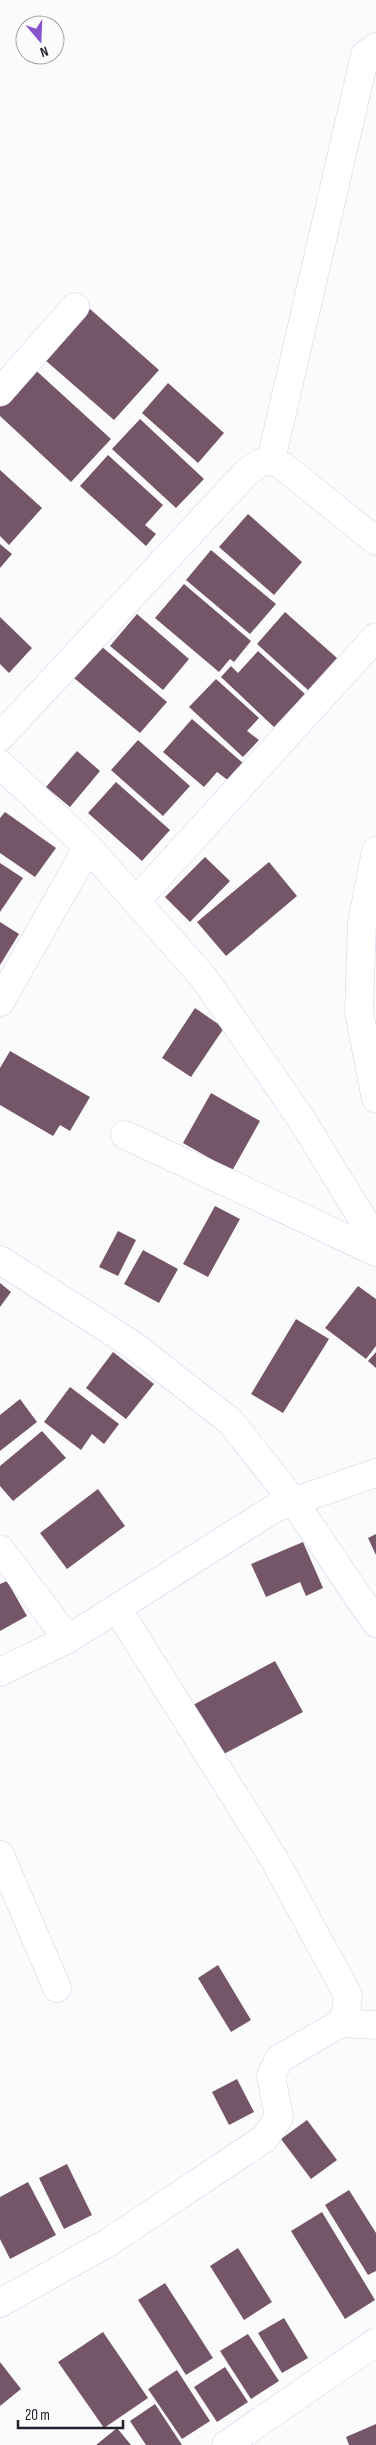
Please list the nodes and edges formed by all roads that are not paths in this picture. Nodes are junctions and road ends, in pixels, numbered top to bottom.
1 (376, 47) edge
2 (74, 307) dead end
3 (0, 392) edge
4 (271, 460) junction
5 (376, 541) edge
6 (376, 637) edge
7 (0, 737) edge
8 (0, 764) edge
9 (88, 847) junction
10 (376, 851) edge
11 (136, 901) junction
12 (0, 1002) edge
13 (376, 1099) edge
14 (125, 1135) dead end
15 (376, 1241) edge
16 (376, 1252) edge
17 (0, 1260) edge
18 (376, 1472) edge
19 (294, 1502) junction
20 (0, 1549) edge
21 (117, 1608) junction
22 (376, 1623) edge
23 (68, 1639) junction
24 (0, 1672) edge
25 (0, 1855) edge
26 (57, 1988) dead end
27 (341, 2023) junction
28 (376, 2025) edge
29 (0, 2303) edge
30 (376, 2342) edge
31 (226, 2445) edge

1 - 4 street
2 - 3 street
4 - 5 street
4 - 7 street
6 - 11 street
8 - 9 street
9 - 11 street
9 - 12 street
10 - 13 street
11 - 15 street
14 - 16 street
17 - 19 street
18 - 19 street
19 - 21 street
19 - 22 street
20 - 23 street
21 - 23 street
21 - 27 street
23 - 24 street
25 - 26 street
27 - 28 street
27 - 29 street
30 - 31 street

